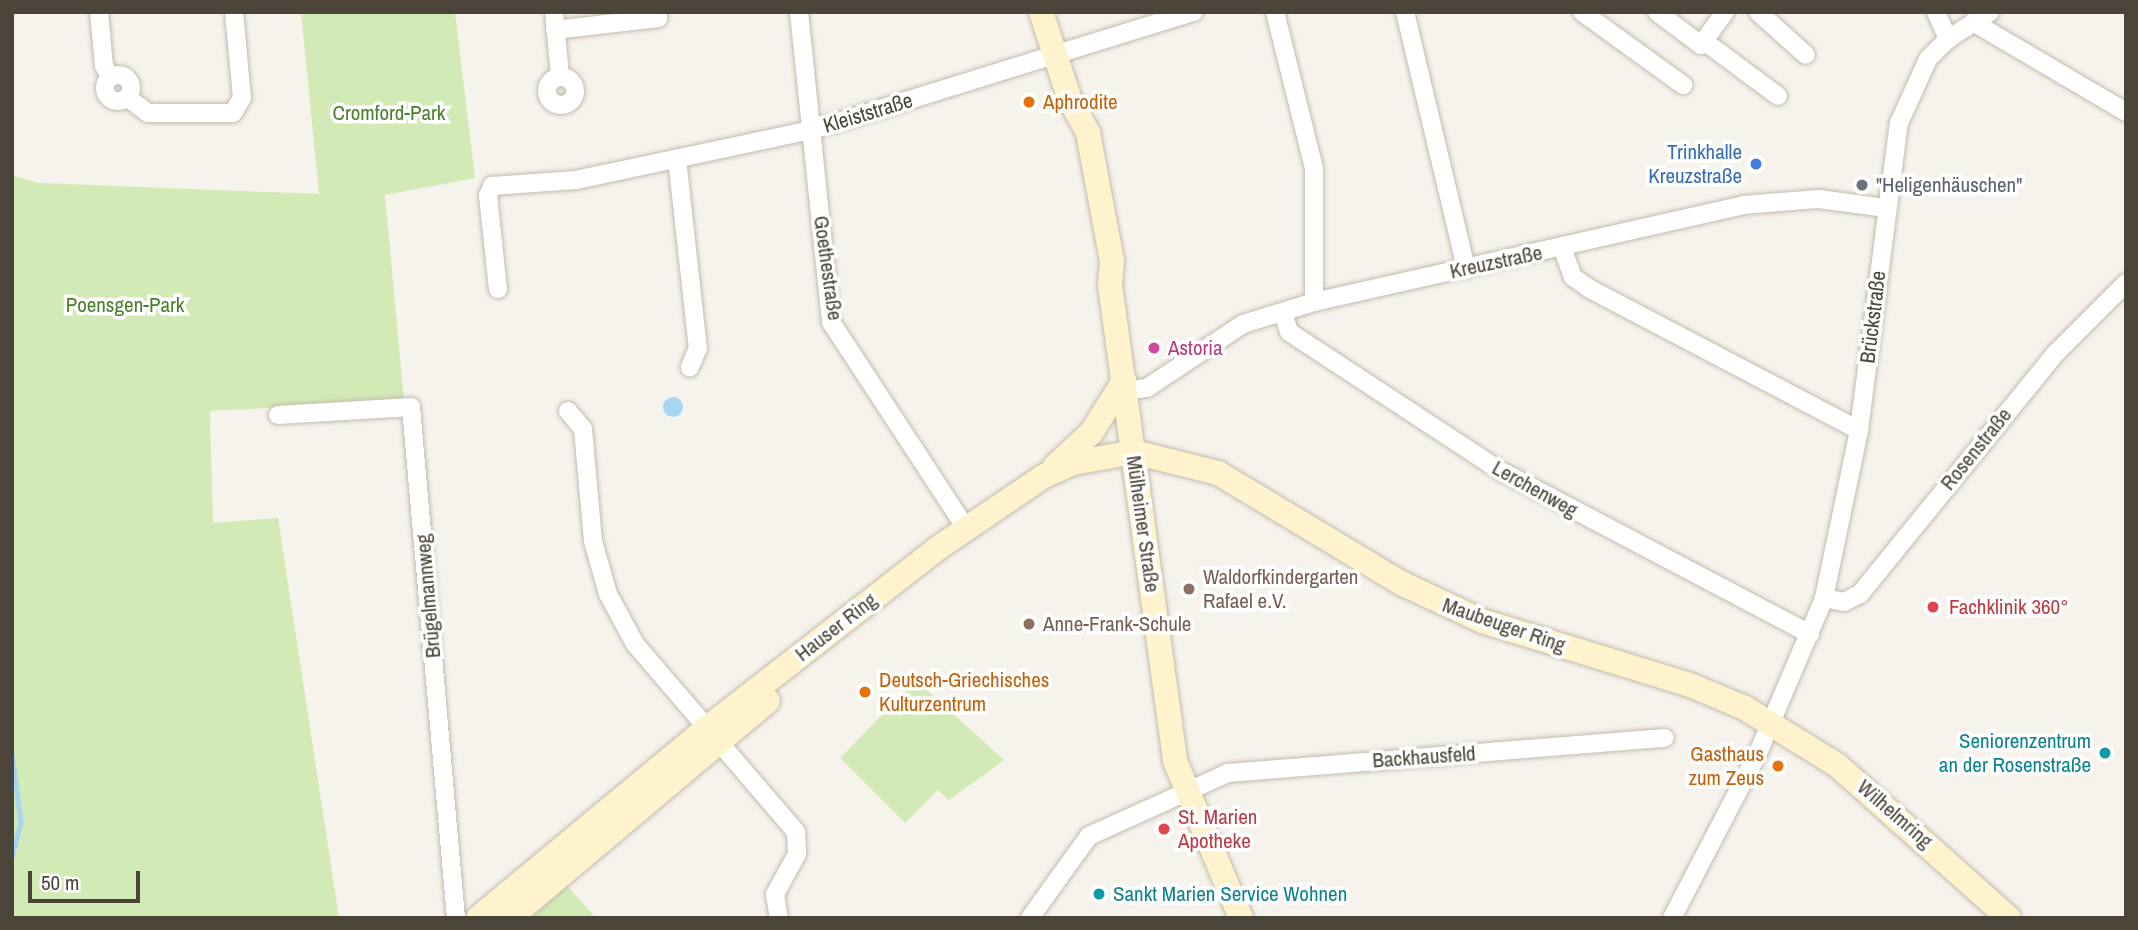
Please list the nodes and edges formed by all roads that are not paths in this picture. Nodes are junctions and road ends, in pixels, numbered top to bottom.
1 (99, 12) edge
2 (234, 12) edge
3 (799, 12) edge
4 (1041, 12) edge
5 (1194, 12) edge
6 (1275, 12) edge
7 (1405, 12) edge
8 (1582, 12) edge
9 (1657, 12) edge
10 (1725, 12) edge
11 (1758, 12) edge
12 (1936, 12) edge
13 (1990, 12) edge
14 (658, 18) dead end
15 (554, 21) edge
16 (1973, 22) junction
17 (1948, 39) junction
18 (1704, 41) junction
19 (1055, 55) junction
20 (1806, 55) dead end
21 (560, 76) dead end
22 (1683, 85) dead end
23 (1778, 96) dead end
24 (2126, 112) edge
25 (812, 130) junction
26 (677, 159) junction
27 (1886, 208) junction
28 (1562, 247) junction
29 (1466, 268) junction
30 (2126, 283) edge
31 (498, 289) dead end
32 (1314, 302) junction
33 (1283, 313) junction
34 (690, 366) dead end
35 (1124, 386) junction
36 (568, 411) dead end
37 (278, 415) dead end
38 (1859, 430) junction
39 (1134, 452) junction
40 (1044, 476) junction
41 (967, 528) junction
42 (1824, 598) junction
43 (1810, 634) junction
44 (1772, 723) junction
45 (713, 735) junction
46 (1665, 738) dead end
47 (1186, 789) junction
48 (456, 918) edge
49 (478, 918) edge
50 (510, 918) edge
51 (779, 918) edge
52 (1030, 918) edge
53 (1241, 918) edge
54 (1672, 918) edge
55 (2009, 918) edge

1 - 2 street
3 - 25 street, Goethestraße
4 - 19 main road, Mülheimer Straße
5 - 19 street, Kleiststraße
6 - 32 street
7 - 29 street
8 - 22 street
9 - 18 street
10 - 18 street
11 - 20 street
12 - 17 street
13 - 16 street, Brückstraße
14 - 15 street
15 - 21 street
16 - 17 street, Brückstraße
16 - 24 street
17 - 27 street, Brückstraße
18 - 23 street
19 - 25 street, Kleiststraße
19 - 35 main road, Mülheimer Straße
25 - 26 street, Kleiststraße
25 - 41 street, Goethestraße
26 - 31 street, Kleiststraße
26 - 34 street
27 - 28 street, Kreuzstraße
27 - 38 street, Brückstraße
28 - 29 street, Kreuzstraße
28 - 38 street
29 - 32 street, Kreuzstraße
30 - 42 street, Rosenstraße
32 - 33 street, Kreuzstraße
33 - 35 street, Kreuzstraße
33 - 43 street, Lerchenweg
35 - 39 main road, Mülheimer Straße
35 - 40 main road, Hauser Ring
36 - 45 street
37 - 48 street, Brügelmannweg
38 - 42 street, Brückstraße
39 - 40 main road, Hauser Ring
39 - 44 main road, Maubeuger Ring
39 - 47 main road, Mülheimer Straße
40 - 41 main road, Hauser Ring
41 - 45 main road, Hauser Ring
42 - 43 street, Brückstraße
43 - 44 street, Brückstraße
44 - 54 street, Brückstraße
44 - 55 main road, Wilhelmring
45 - 49 main road, Hauser Ring
45 - 50 main road, Hauser Ring
45 - 51 street
46 - 47 street, Backhausfeld
47 - 52 street, Backhausfeld
47 - 53 main road, Mülheimer Straße

